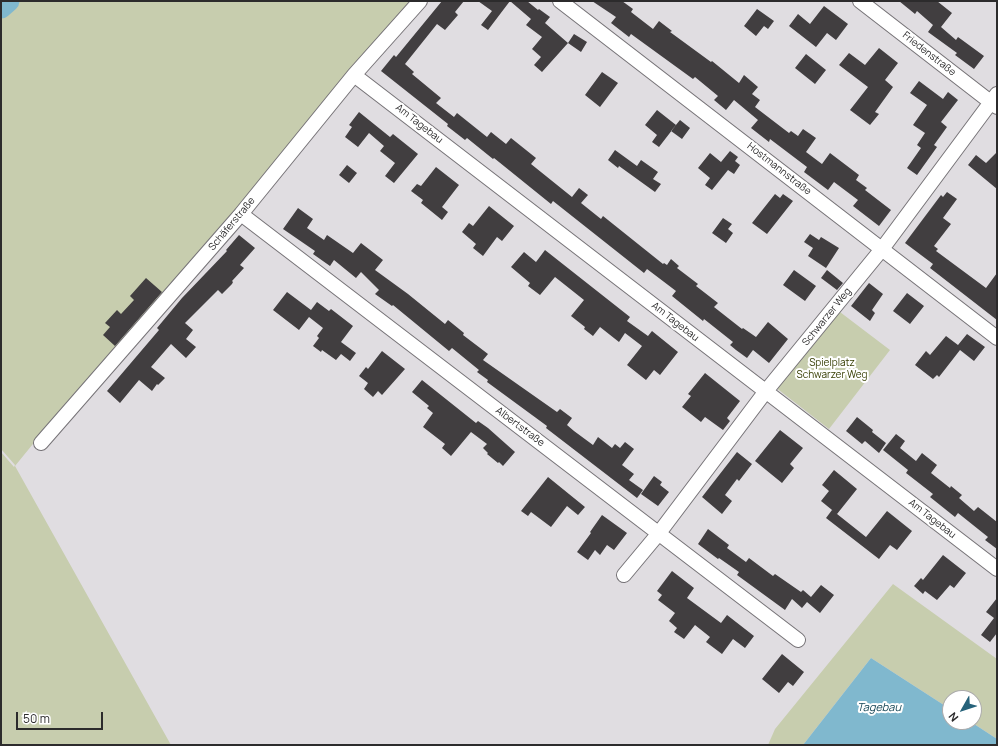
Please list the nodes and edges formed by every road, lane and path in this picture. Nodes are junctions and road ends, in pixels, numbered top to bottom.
1 (420, 1) edge
2 (560, 1) edge
3 (860, 1) edge
4 (354, 75) junction
5 (995, 101) edge
6 (241, 214) junction
7 (882, 249) junction
8 (997, 338) edge
9 (766, 392) junction
10 (41, 443) dead end
11 (659, 533) junction
12 (997, 569) edge
13 (624, 575) dead end
14 (798, 640) dead end

1 - 4 street, Schäferstraße
2 - 7 street, Hostmannstraße
3 - 5 street, Friedenstraße
4 - 6 street, Schäferstraße
4 - 9 street, Am Tagebau
5 - 7 street, Schwarzer Weg
6 - 10 street, Schäferstraße
6 - 11 street, Albertstraße
7 - 8 street, Hostmannstraße
7 - 9 street, Schwarzer Weg
9 - 11 street, Schwarzer Weg
9 - 12 street, Am Tagebau
11 - 13 street, Schwarzer Weg
11 - 14 street, Albertstraße

